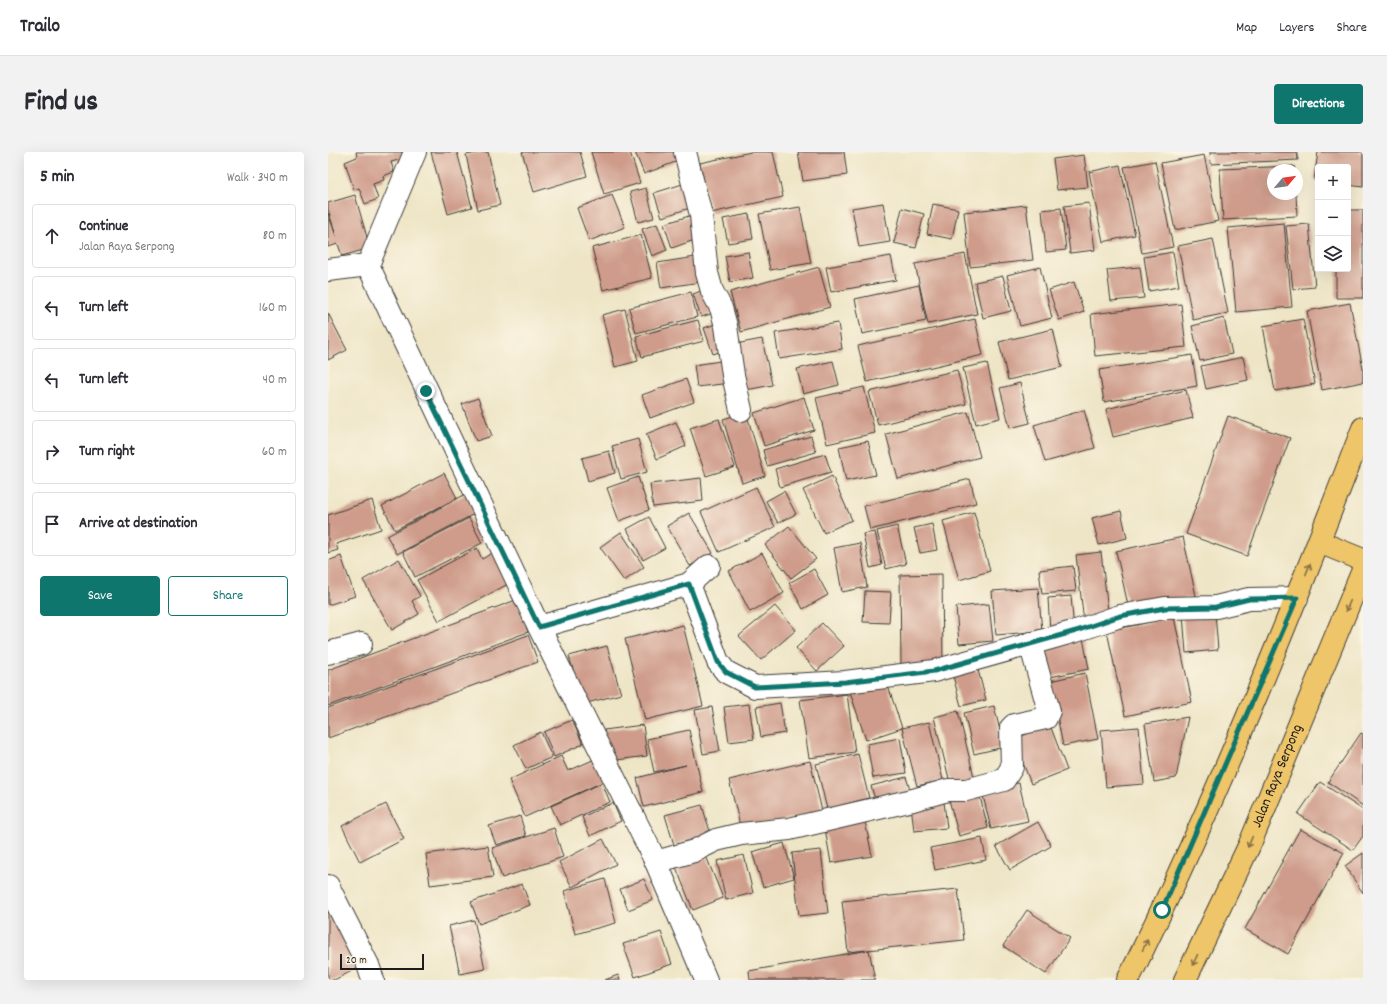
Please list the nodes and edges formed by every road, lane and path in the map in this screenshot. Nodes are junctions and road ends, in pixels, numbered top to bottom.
1 (415, 152) edge
2 (685, 152) edge
3 (368, 265) junction
4 (328, 270) edge
5 (741, 410) dead end
6 (1363, 428) edge
7 (1318, 542) junction
8 (1363, 560) edge
9 (709, 566) dead end
10 (1363, 570) edge
11 (689, 584) junction
12 (1297, 598) junction
13 (539, 627) junction
14 (1030, 643) junction
15 (361, 644) dead end
16 (328, 654) edge
17 (656, 862) junction
18 (328, 886) edge
19 (373, 980) edge
20 (706, 980) edge
21 (1128, 980) edge
22 (1185, 980) edge

1 - 3 street
2 - 5 street
3 - 4 street
3 - 13 street
6 - 7 main road
7 - 8 main road
12 -> 7 main road
9 - 11 street
10 -> 22 main road, Jalan Raya Serpong
11 - 13 street
11 - 14 street
12 - 14 street
21 -> 12 main road
13 - 17 street
14 - 17 street
15 - 16 street
17 - 20 street
18 - 19 street

